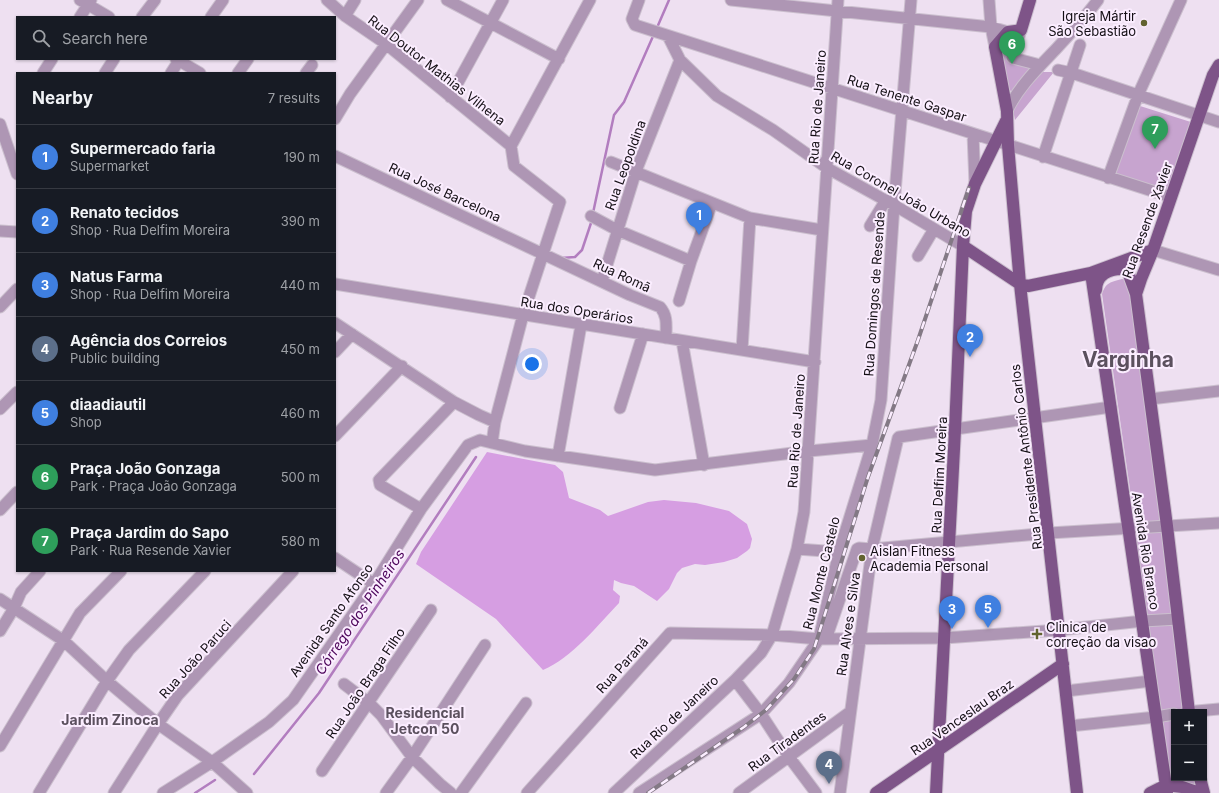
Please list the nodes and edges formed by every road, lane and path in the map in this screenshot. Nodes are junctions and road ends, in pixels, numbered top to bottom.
1 (155, 0) edge
2 (223, 0) edge
3 (327, 0) edge
4 (356, 0) edge
5 (418, 0) edge
6 (447, 0) edge
7 (503, 0) edge
8 (590, 0) edge
9 (639, 0) edge
10 (731, 0) edge
11 (911, 0) edge
12 (989, 0) edge
13 (1030, 0) edge
14 (1098, 0) edge
15 (1180, 0) edge
16 (87, 2) edge
17 (838, 5) edge
18 (80, 16) edge
19 (108, 16) edge
20 (143, 16) edge
21 (212, 16) edge
22 (345, 16) junction
23 (909, 18) junction
24 (491, 23) junction
25 (991, 26) junction
26 (1021, 30) junction
27 (1008, 32) junction
28 (668, 36) junction
29 (386, 44) junction
30 (1080, 46) dead end
31 (996, 47) junction
32 (559, 59) junction
33 (51, 60) edge
34 (113, 60) edge
35 (178, 60) edge
36 (247, 60) edge
37 (680, 60) junction
38 (1040, 65) junction
39 (1219, 65) edge
40 (1058, 70) dead end
41 (44, 72) edge
42 (106, 72) edge
43 (172, 72) edge
44 (198, 72) edge
45 (239, 72) edge
46 (1072, 72) junction
47 (832, 89) junction
48 (1138, 95) junction
49 (450, 97) junction
50 (902, 111) junction
51 (1007, 115) junction
52 (1199, 115) junction
53 (336, 117) edge
54 (1219, 122) edge
55 (0, 124) edge
56 (973, 134) junction
57 (1002, 144) junction
58 (511, 146) junction
59 (336, 156) edge
60 (1043, 157) junction
61 (611, 162) dead end
62 (827, 168) junction
63 (16, 171) edge
64 (636, 172) junction
65 (1108, 178) junction
66 (975, 184) junction
67 (1171, 197) junction
68 (890, 202) junction
69 (712, 203) junction
70 (591, 216) dead end
71 (750, 218) junction
72 (870, 226) dead end
73 (934, 229) junction
74 (617, 230) junction
75 (822, 230) junction
76 (0, 231) edge
77 (16, 232) edge
78 (963, 246) junction
79 (1153, 250) junction
80 (543, 253) junction
81 (918, 256) dead end
82 (691, 260) junction
83 (1219, 270) edge
84 (1091, 273) junction
85 (602, 281) junction
86 (336, 284) edge
87 (1020, 284) junction
88 (16, 290) edge
89 (1136, 294) junction
90 (1095, 295) junction
91 (678, 301) dead end
92 (0, 307) edge
93 (524, 315) junction
94 (581, 324) junction
95 (336, 325) edge
96 (352, 334) junction
97 (643, 334) junction
98 (666, 338) junction
99 (682, 341) junction
100 (742, 350) junction
101 (336, 351) edge
102 (815, 362) junction
103 (402, 366) junction
104 (1219, 391) edge
105 (16, 393) edge
106 (1150, 399) junction
107 (454, 402) junction
108 (1111, 407) junction
109 (620, 408) dead end
110 (0, 409) edge
111 (1035, 418) junction
112 (495, 422) junction
113 (955, 430) junction
114 (336, 435) edge
115 (492, 443) junction
116 (872, 445) junction
117 (809, 451) junction
118 (558, 456) junction
119 (704, 465) junction
120 (16, 493) edge
121 (421, 509) junction
122 (0, 510) edge
123 (1219, 522) edge
124 (1168, 526) junction
125 (1128, 528) junction
126 (1049, 533) junction
127 (949, 542) junction
128 (797, 549) junction
129 (872, 549) junction
130 (839, 552) junction
131 (336, 559) edge
132 (39, 572) edge
133 (120, 572) edge
134 (204, 572) edge
135 (292, 572) edge
136 (374, 584) junction
137 (0, 599) edge
138 (14, 608) junction
139 (432, 610) dead end
140 (1178, 619) junction
141 (1142, 621) junction
142 (1059, 630) junction
143 (0, 631) edge
144 (772, 635) junction
145 (944, 638) junction
146 (822, 639) junction
147 (860, 639) junction
148 (64, 641) junction
149 (486, 645) dead end
150 (1063, 664) junction
151 (735, 680) junction
152 (107, 681) junction
153 (1151, 681) junction
154 (344, 684) dead end
155 (1066, 691) junction
156 (369, 703) junction
157 (526, 703) dead end
158 (1188, 709) edge
159 (1219, 709) edge
160 (1207, 710) edge
161 (850, 712) junction
162 (761, 714) junction
163 (1171, 714) edge
164 (1156, 717) junction
165 (158, 724) junction
166 (1070, 726) junction
167 (0, 746) edge
168 (938, 751) junction
169 (789, 757) junction
170 (412, 758) junction
171 (212, 762) junction
172 (322, 772) dead end
173 (1201, 781) edge
174 (1167, 789) edge
175 (39, 793) edge
176 (114, 793) edge
177 (163, 793) edge
178 (248, 793) edge
179 (386, 793) edge
180 (451, 793) edge
181 (461, 793) edge
182 (526, 793) edge
183 (614, 793) edge
184 (639, 793) edge
185 (740, 793) edge
186 (816, 793) edge
187 (840, 793) edge
188 (876, 793) edge
189 (936, 793) edge
190 (1077, 793) edge
191 (1150, 793) edge
192 (1199, 793) edge
193 (1204, 793) edge

1 - 20 street
2 - 21 street
3 - 22 street, Rua Doutor Mathias Vilhena
4 - 22 street
5 - 29 street
6 - 24 street
7 - 24 street
8 - 32 street
9 - 28 street, Rua Tenente Gaspar
10 - 17 street
11 - 23 street, Rua Domingos de Resende
12 - 25 street
13 - 26 main road
14 - 38 street
15 - 48 street
16 - 18 street
16 - 19 street
17 - 23 street
17 - 47 street, Rua Rio de Janeiro
22 - 29 street, Rua Doutor Mathias Vilhena
23 - 25 street
23 - 50 street, Rua Domingos de Resende
24 - 32 street
24 - 49 street
25 - 27 street
25 - 31 street
26 - 27 main road
26 - 38 street
27 - 31 main road
28 - 37 street, Rua Coronel João Urbano
28 - 47 street, Rua Tenente Gaspar
29 - 49 street, Rua Doutor Mathias Vilhena
29 - 53 street
30 - 46 street
31 - 51 main road, Rua Presidente Antônio Carlos
32 - 58 street
33 - 41 street
34 - 42 street
35 - 43 street
35 - 44 street
36 - 45 street
37 - 62 street, Rua Coronel João Urbano
37 - 64 street, Rua Leopoldina
38 - 51 street
39 - 52 main road, Rua Resende Xavier
40 - 46 street
46 - 48 street
46 - 60 street
47 - 50 street, Rua Tenente Gaspar
47 - 62 street, Rua Rio de Janeiro
48 - 52 street
48 - 65 street
49 - 58 street, Rua Doutor Mathias Vilhena
50 - 56 street, Rua Tenente Gaspar
50 - 68 street, Rua Domingos de Resende
51 - 57 main road, Rua Presidente Antônio Carlos
52 - 54 street
52 - 67 main road, Rua Resende Xavier
55 - 63 street
56 - 57 street, Rua Tenente Gaspar
56 - 66 street, Rua Delfim Moreira
57 - 60 street, Rua Tenente Gaspar
57 - 66 main road, Rua Delfim Moreira
57 - 87 main road, Rua Presidente Antônio Carlos
58 - 80 street
59 - 80 street, Rua José Barcelona
60 - 65 street, Rua Tenente Gaspar
61 - 64 street
62 - 68 street, Rua Coronel João Urbano
62 - 75 street, Rua Rio de Janeiro
64 - 69 street
64 - 74 street, Rua Leopoldina
65 - 67 street, Rua Tenente Gaspar
66 - 78 main road, Rua Delfim Moreira
67 - 79 main road, Rua Resende Xavier
68 - 72 street
68 - 73 street, Rua Coronel João Urbano
68 - 116 street, Rua Domingos de Resende
69 - 71 street
69 - 82 street
70 - 74 street
71 - 75 street
71 - 100 street
73 - 78 street, Rua Coronel João Urbano
73 - 81 street
74 - 82 street
74 - 85 street, Rua Leopoldina
75 - 102 street, Rua Rio de Janeiro
76 - 77 street
78 - 87 main road, Rua Coronel João Urbano
78 - 113 main road, Rua Delfim Moreira
79 - 83 street
79 - 84 main road
79 - 89 main road, Rua Resende Xavier
80 - 85 street, Rua Romã
80 - 93 street
82 - 91 street
84 - 87 main road
84 - 90 main road, Avenida Rio Branco
85 - 98 street, Rua Romã
86 - 93 street, Rua dos Operários
87 - 111 main road, Rua Presidente Antônio Carlos
88 - 92 street
89 - 90 main road
89 - 106 main road, Avenida Rio Branco
90 - 108 main road, Avenida Rio Branco
93 - 94 street, Rua dos Operários
93 - 112 street
94 - 97 street, Rua dos Operários
94 - 118 street
95 - 96 street
96 - 101 street
96 - 103 street
97 - 98 street, Rua dos Operários
97 - 109 street
98 - 99 street, Rua dos Operários
99 - 100 street, Rua dos Operários
99 - 119 street
100 - 102 street, Rua dos Operários
102 - 117 street, Rua Rio de Janeiro
103 - 107 street
103 - 114 street
104 - 106 street
105 - 110 street
106 - 124 main road, Avenida Rio Branco
107 - 112 street
107 - 121 street
108 - 111 street
108 - 125 main road, Avenida Rio Branco
111 - 113 street
111 - 126 main road, Rua Presidente Antônio Carlos
112 - 115 street
113 - 127 main road, Rua Delfim Moreira
113 - 129 street, Rua Alves e Silva
115 - 118 street, Avenida Santo Afonso
115 - 121 street, Avenida Santo Afonso
116 - 117 street, Avenida Santo Afonso
116 - 130 street, Rua Monte Castelo
117 - 119 street, Avenida Santo Afonso
117 - 128 street, Rua Rio de Janeiro
118 - 119 street, Avenida Santo Afonso
120 - 122 street
121 - 136 street, Avenida Santo Afonso
123 - 124 street
124 - 125 street
124 - 140 main road, Avenida Rio Branco
125 - 126 street
125 - 141 main road, Avenida Rio Branco
126 - 127 street
126 - 142 main road, Rua Presidente Antônio Carlos
127 - 129 street
127 - 145 main road, Rua Delfim Moreira
128 - 130 street
128 - 144 street, Rua Rio de Janeiro
129 - 146 street
129 - 147 street, Rua Alves e Silva
130 - 146 street, Rua Monte Castelo
131 - 136 street
132 - 138 street
133 - 148 street
134 - 152 street
135 - 165 street, Rua João Paruci
136 - 171 street, Avenida Santo Afonso
137 - 138 street
138 - 143 street
138 - 148 street
139 - 156 street, Rua João Braga Filho
140 - 141 street, Rua Paraná
140 - 158 main road, Avenida Rio Branco
141 - 142 street, Rua Paraná
141 - 153 main road, Avenida Rio Branco
142 - 145 street, Rua Paraná
142 - 150 main road, Rua Presidente Antônio Carlos
144 - 146 street, Rua Paraná
144 - 151 street, Rua Rio de Janeiro
144 - 182 street, Rua Paraná
145 - 147 street, Rua Paraná
145 - 168 main road, Rua Delfim Moreira
146 - 147 street, Rua Paraná
146 - 162 street, Rua Monte Castelo
147 - 161 street, Rua Alves e Silva
148 - 152 street
148 - 167 street
149 - 170 street
150 - 155 main road, Rua Presidente Antônio Carlos
150 - 168 main road, Rua Venceslau Braz
151 - 162 street
151 - 183 street, Rua Rio de Janeiro
152 - 165 street
152 - 175 street
153 - 155 street
153 - 164 main road, Avenida Rio Branco
154 - 156 street
155 - 166 main road, Rua Presidente Antônio Carlos
156 - 170 street
156 - 172 street, Rua João Braga Filho
157 - 181 street
159 - 160 street
161 - 169 street, Rua Tiradentes
161 - 187 street, Rua Alves e Silva
162 - 169 street
162 - 184 street, Rua Monte Castelo
163 - 164 street
164 - 166 street
164 - 174 main road, Avenida Rio Branco
165 - 171 street
165 - 176 street, Rua João Paruci
166 - 190 main road, Rua Presidente Antônio Carlos
168 - 188 main road, Rua Venceslau Braz
168 - 189 main road, Rua Delfim Moreira
169 - 185 street, Rua Tiradentes
169 - 186 street
170 - 179 street
170 - 180 street
171 - 177 street, Avenida Santo Afonso
171 - 178 street
173 - 193 main road
174 - 191 main road
174 - 192 main road

